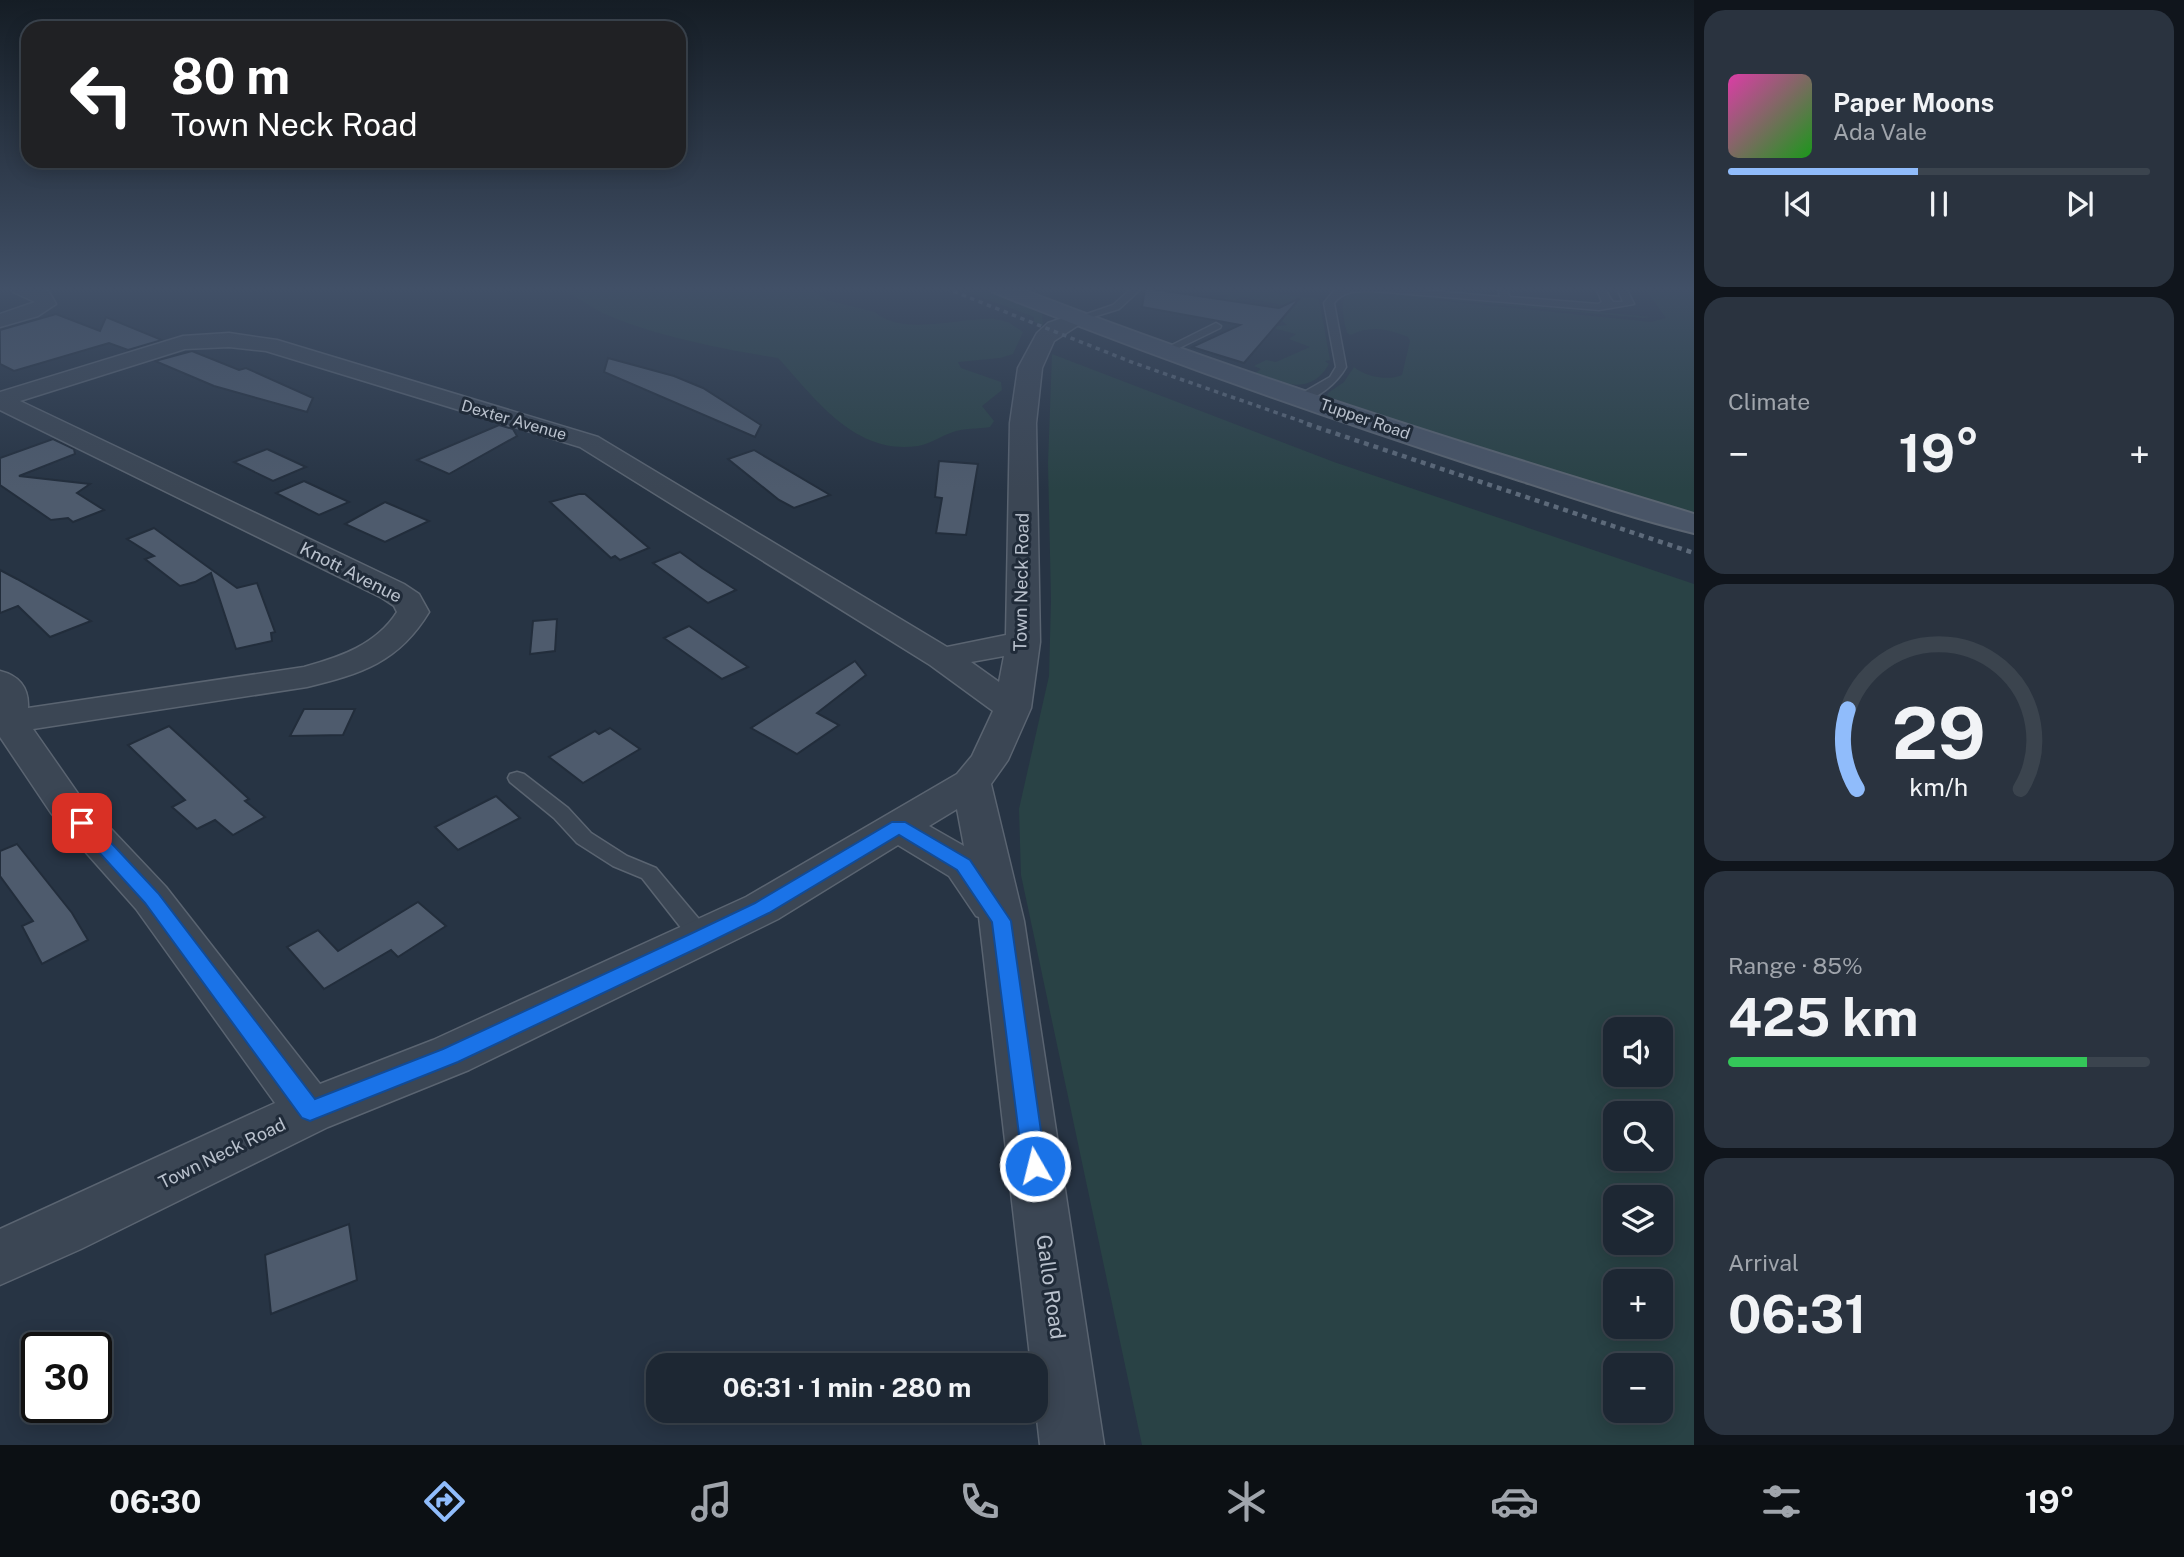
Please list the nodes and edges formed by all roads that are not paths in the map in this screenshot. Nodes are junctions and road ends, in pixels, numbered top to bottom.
1 (144, 355) edge
2 (303, 355) edge
3 (1036, 355) edge
4 (1178, 355) edge
5 (1339, 355) edge
6 (1301, 398) junction
7 (0, 401) edge
8 (1694, 524) edge
9 (1023, 642) junction
10 (942, 657) junction
11 (1013, 708) junction
12 (3, 709) edge
13 (517, 778) dead end
14 (971, 783) junction
15 (899, 827) junction
16 (1002, 921) junction
17 (701, 937) junction
18 (310, 1111) junction
19 (0, 1257) edge
20 (1072, 1445) edge

1 - 7 street, Dexter Avenue
2 - 10 street, Dexter Avenue
3 - 9 street, Town Neck Road
4 - 6 main road, Tupper Road
5 - 6 lane
6 - 8 main road, Tupper Road
7 - 12 street, Knott Avenue
9 - 10 street
9 - 11 street, Town Neck Road
10 - 11 street, Dexter Avenue
11 - 14 street, Town Neck Road
12 - 18 street
13 - 17 lane
14 - 15 street, Town Neck Road
14 - 16 street, Gallo Road
15 - 16 street, Gallo Road
15 - 17 street, Town Neck Road
16 - 20 street, Gallo Road
17 - 18 street, Town Neck Road
18 - 19 street, Town Neck Road

